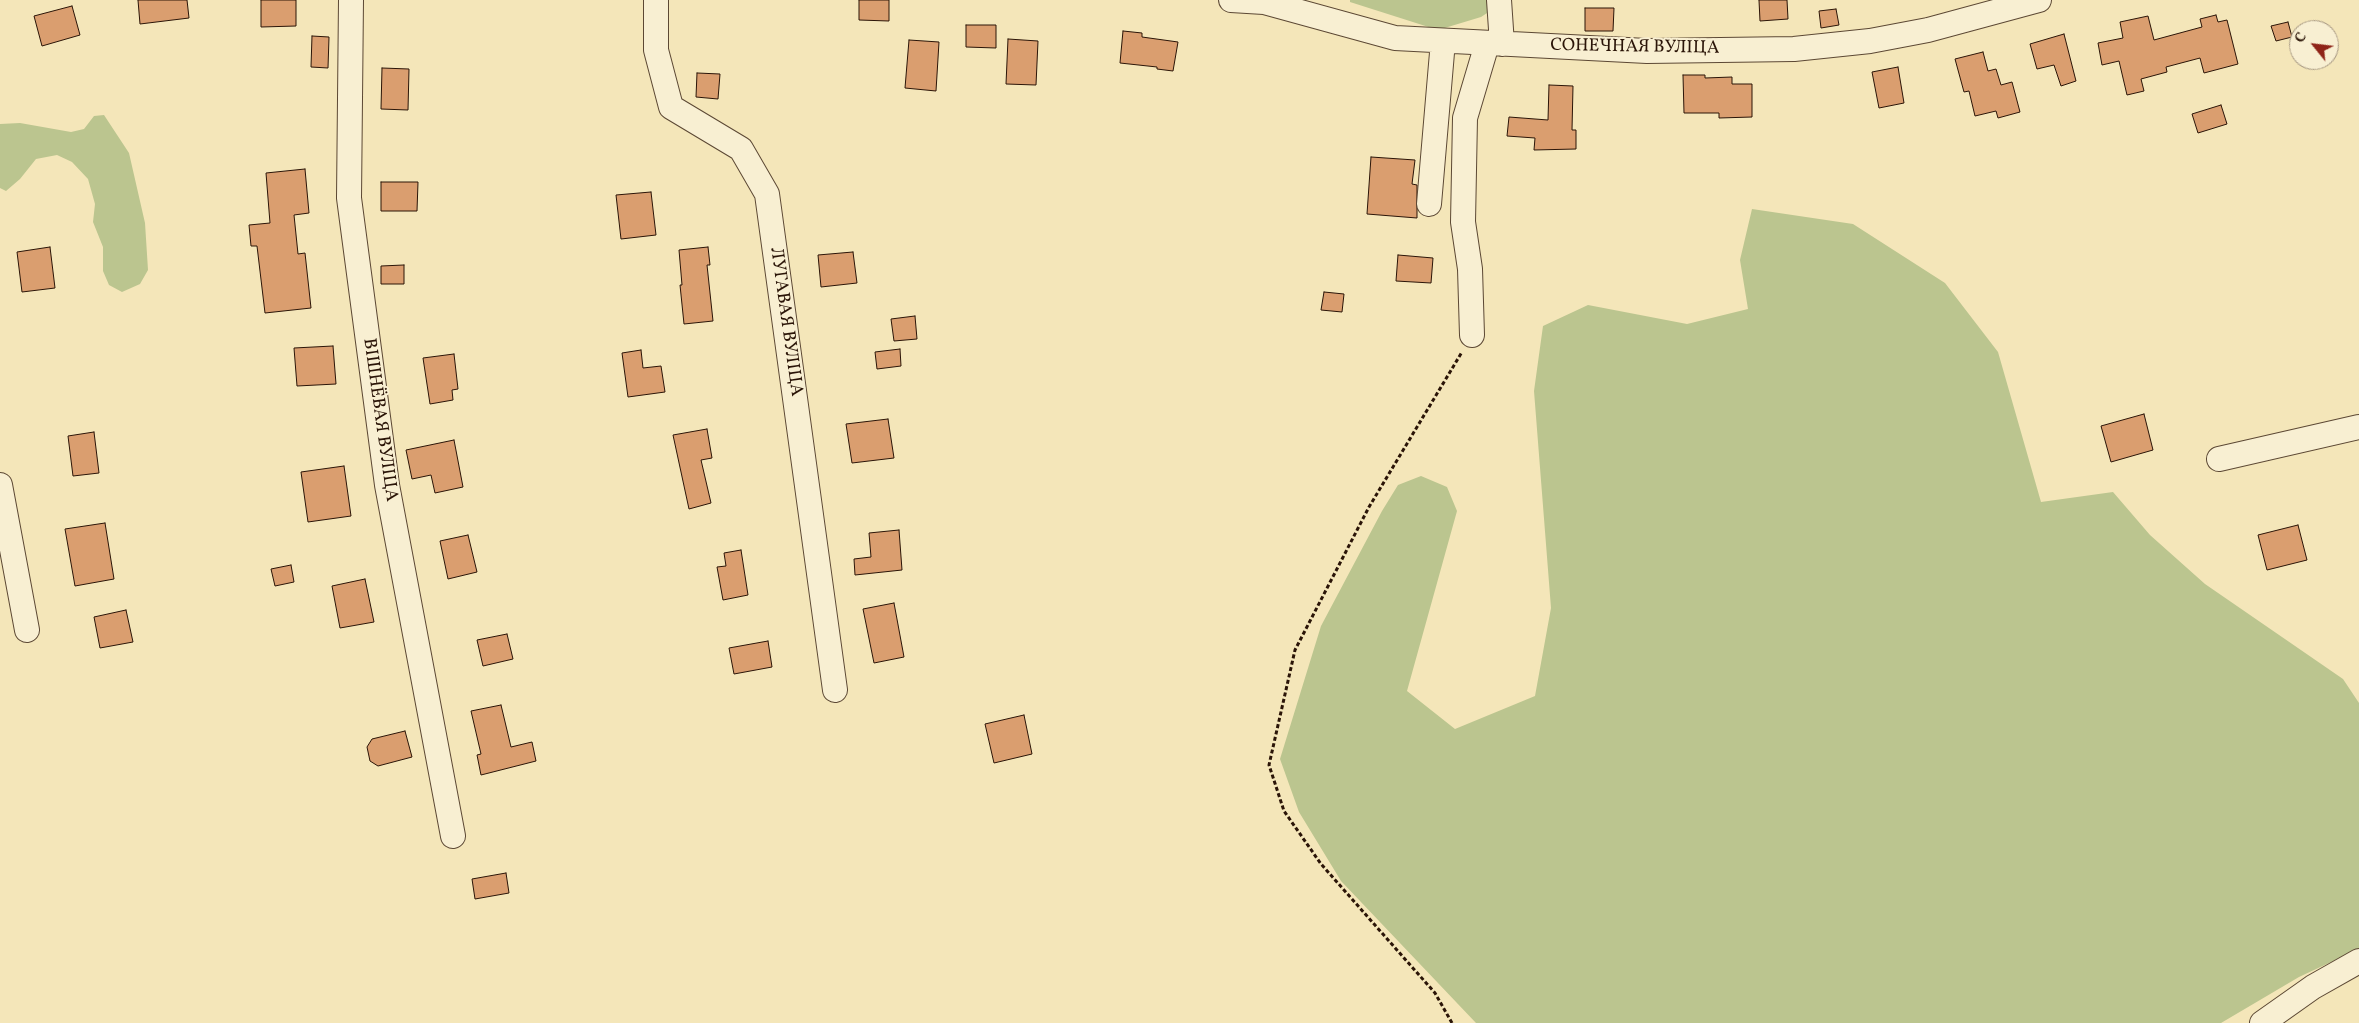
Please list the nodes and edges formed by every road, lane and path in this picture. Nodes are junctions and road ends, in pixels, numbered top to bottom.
1 (352, 0) edge
2 (656, 0) edge
3 (1231, 0) edge
4 (1499, 0) edge
5 (2039, 0) edge
6 (1443, 41) junction
7 (1494, 44) junction
8 (1429, 204) dead end
9 (1472, 335) joint
10 (2359, 427) edge
11 (2219, 459) dead end
12 (0, 485) edge
13 (27, 630) dead end
14 (835, 690) dead end
15 (453, 836) dead end
16 (2359, 962) edge
17 (1452, 1023) edge
18 (2262, 1023) edge

1 - 15 street, ВІШНЁВАЯ ВУЛІЦА
2 - 14 street, ЛУГАВАЯ ВУЛІЦА
3 - 6 street, СОНЕЧНАЯ ВУЛІЦА
4 - 7 street
5 - 7 street, СОНЕЧНАЯ ВУЛІЦА
6 - 7 street, СОНЕЧНАЯ ВУЛІЦА
6 - 8 street
7 - 9 street
9 - 17 path
10 - 11 street
12 - 13 street
16 - 18 street

